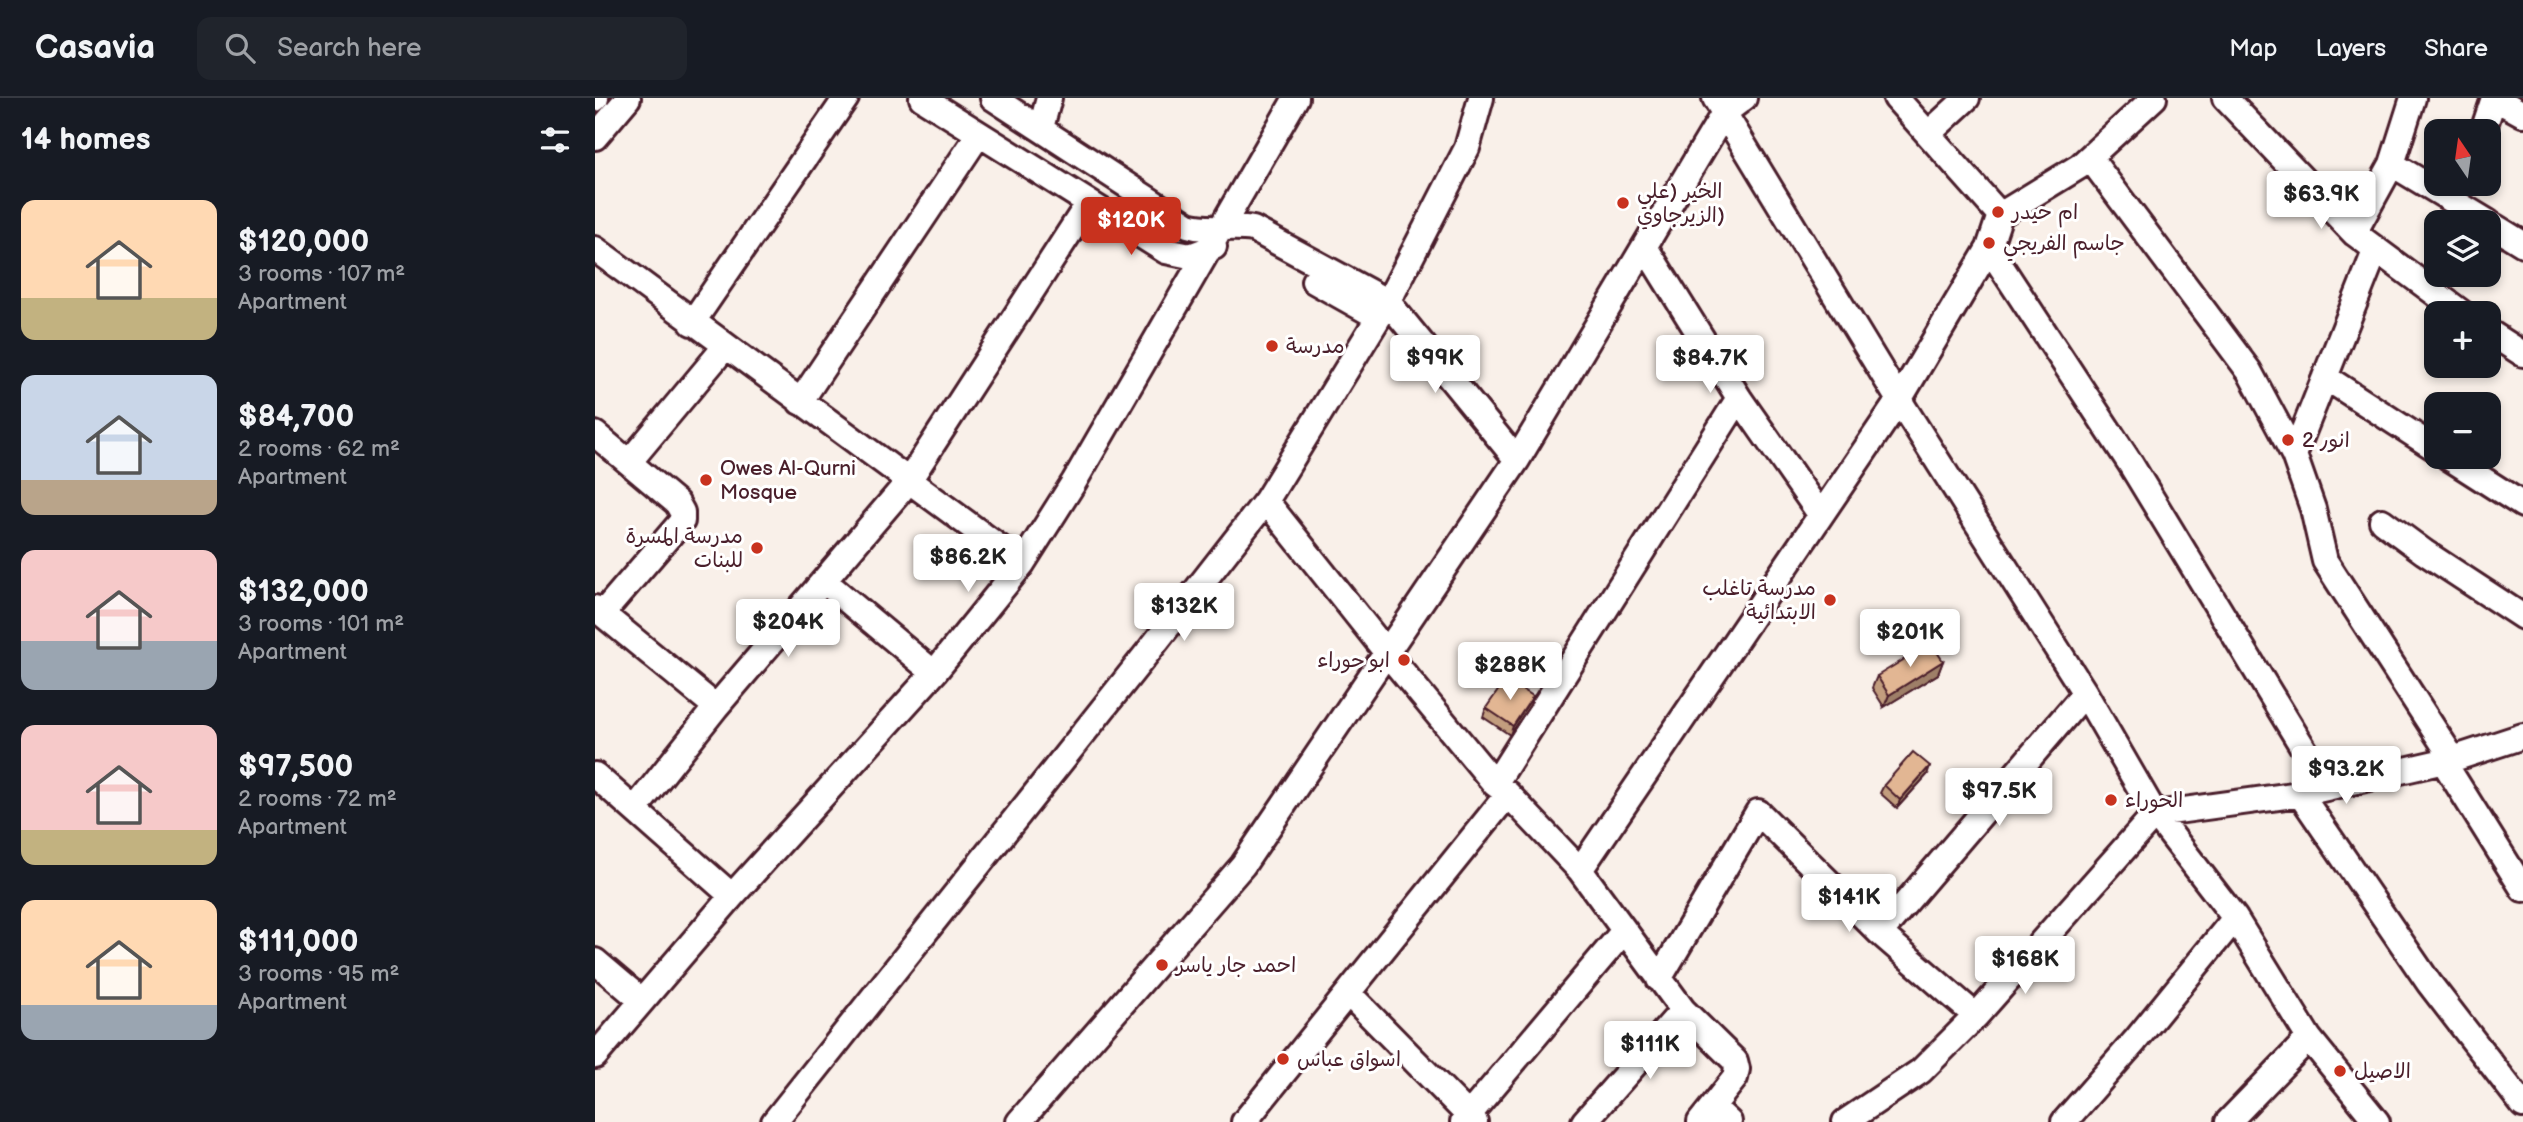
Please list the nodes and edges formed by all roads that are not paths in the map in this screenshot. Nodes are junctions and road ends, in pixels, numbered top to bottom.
1 (628, 98) edge
2 (846, 98) edge
3 (922, 98) edge
4 (993, 98) edge
5 (1049, 98) edge
6 (1296, 98) edge
7 (1481, 98) edge
8 (1896, 98) edge
9 (1967, 98) edge
10 (2154, 98) edge
11 (2225, 98) edge
12 (2413, 98) edge
13 (2494, 98) edge
14 (1727, 103) edge
15 (2523, 114) edge
16 (2487, 119) edge
17 (1041, 128) junction
18 (979, 134) junction
19 (1928, 134) junction
20 (595, 137) edge
21 (2090, 158) junction
22 (2392, 164) junction
23 (2424, 178) edge
24 (2464, 196) edge
25 (1088, 204) junction
26 (2476, 210) edge
27 (2000, 215) junction
28 (2501, 231) edge
29 (2354, 233) junction
30 (1215, 239) junction
31 (2523, 244) edge
32 (1645, 247) junction
33 (1989, 248) junction
34 (595, 249) edge
35 (2376, 249) junction
36 (2446, 301) edge
37 (1383, 310) junction
38 (692, 323) junction
39 (2501, 340) edge
40 (725, 347) junction
41 (2523, 354) edge
42 (2325, 377) junction
43 (1739, 398) junction
44 (1899, 400) junction
45 (800, 402) junction
46 (595, 434) edge
47 (2424, 441) edge
48 (2294, 455) junction
49 (1517, 460) junction
50 (630, 461) junction
51 (2467, 469) edge
52 (908, 482) junction
53 (1266, 501) junction
54 (2523, 505) edge
55 (1820, 514) junction
56 (2382, 521) dead end
57 (1022, 564) junction
58 (824, 581) junction
59 (599, 611) edge
60 (2523, 617) edge
61 (1387, 653) junction
62 (934, 673) junction
63 (2085, 693) junction
64 (716, 707) junction
65 (2523, 736) edge
66 (2448, 760) junction
67 (595, 775) edge
68 (2327, 787) junction
69 (1501, 789) junction
70 (2301, 794) junction
71 (635, 809) junction
72 (2155, 814) junction
73 (1580, 870) junction
74 (2523, 889) edge
75 (731, 896) junction
76 (2235, 918) junction
77 (1623, 932) junction
78 (1880, 933) junction
79 (595, 961) edge
80 (1659, 979) junction
81 (1349, 994) junction
82 (641, 1000) junction
83 (1683, 1010) junction
84 (1976, 1016) junction
85 (2309, 1038) junction
86 (595, 1056) edge
87 (2523, 1105) edge
88 (1714, 1117) edge
89 (1469, 1120) edge
90 (774, 1122) edge
91 (1019, 1122) edge
92 (1244, 1122) edge
93 (1584, 1122) edge
94 (1845, 1122) edge
95 (2064, 1122) edge
96 (2228, 1122) edge
97 (2377, 1122) edge

1 - 20 street
2 - 38 street
3 - 18 street
4 - 17 street
5 - 17 street
6 - 30 street
7 - 37 street
8 - 19 street
9 - 19 street
10 - 21 street
11 - 29 street
12 - 22 street
13 - 15 street
13 - 16 street
14 - 32 street
14 - 44 street
17 - 30 street
18 - 25 street
18 - 45 street
19 - 27 street
21 - 27 street
21 - 48 street
22 - 23 street
22 - 29 street
24 - 26 street
25 - 30 street
25 - 52 street
27 - 33 street
28 - 31 street
29 - 35 street
30 - 37 street
30 - 57 street
32 - 43 street
32 - 49 street
33 - 44 street
33 - 68 street
34 - 38 street
35 - 36 street
35 - 42 street
37 - 49 street
37 - 53 street
38 - 40 street
39 - 41 street
40 - 45 street
40 - 50 street
42 - 47 street
42 - 48 street
43 - 55 street
43 - 69 street
44 - 55 street
44 - 63 street
45 - 52 street
46 - 50 street
48 - 66 street
49 - 61 street
50 - 59 street
51 - 54 street
52 - 57 street
52 - 58 street
53 - 61 street
53 - 90 street
55 - 73 street
56 - 60 street
57 - 62 street
58 - 62 street
58 - 64 street
59 - 64 street
61 - 69 street
61 - 91 street
62 - 75 street
63 - 72 street
63 - 78 street
64 - 71 street
65 - 66 street
66 - 68 street
66 - 74 street
67 - 71 street
68 - 70 street
69 - 73 street
69 - 81 street
70 - 72 street
70 - 87 street
71 - 75 street
72 - 76 street
72 - 84 street
73 - 77 street
75 - 82 street
76 - 85 street
76 - 95 street
77 - 80 street
77 - 89 street
78 - 80 street
78 - 84 street
79 - 82 street
80 - 83 street
81 - 89 street
81 - 92 street
82 - 86 street
83 - 88 street
83 - 93 street
84 - 94 street
85 - 96 street
85 - 97 street

